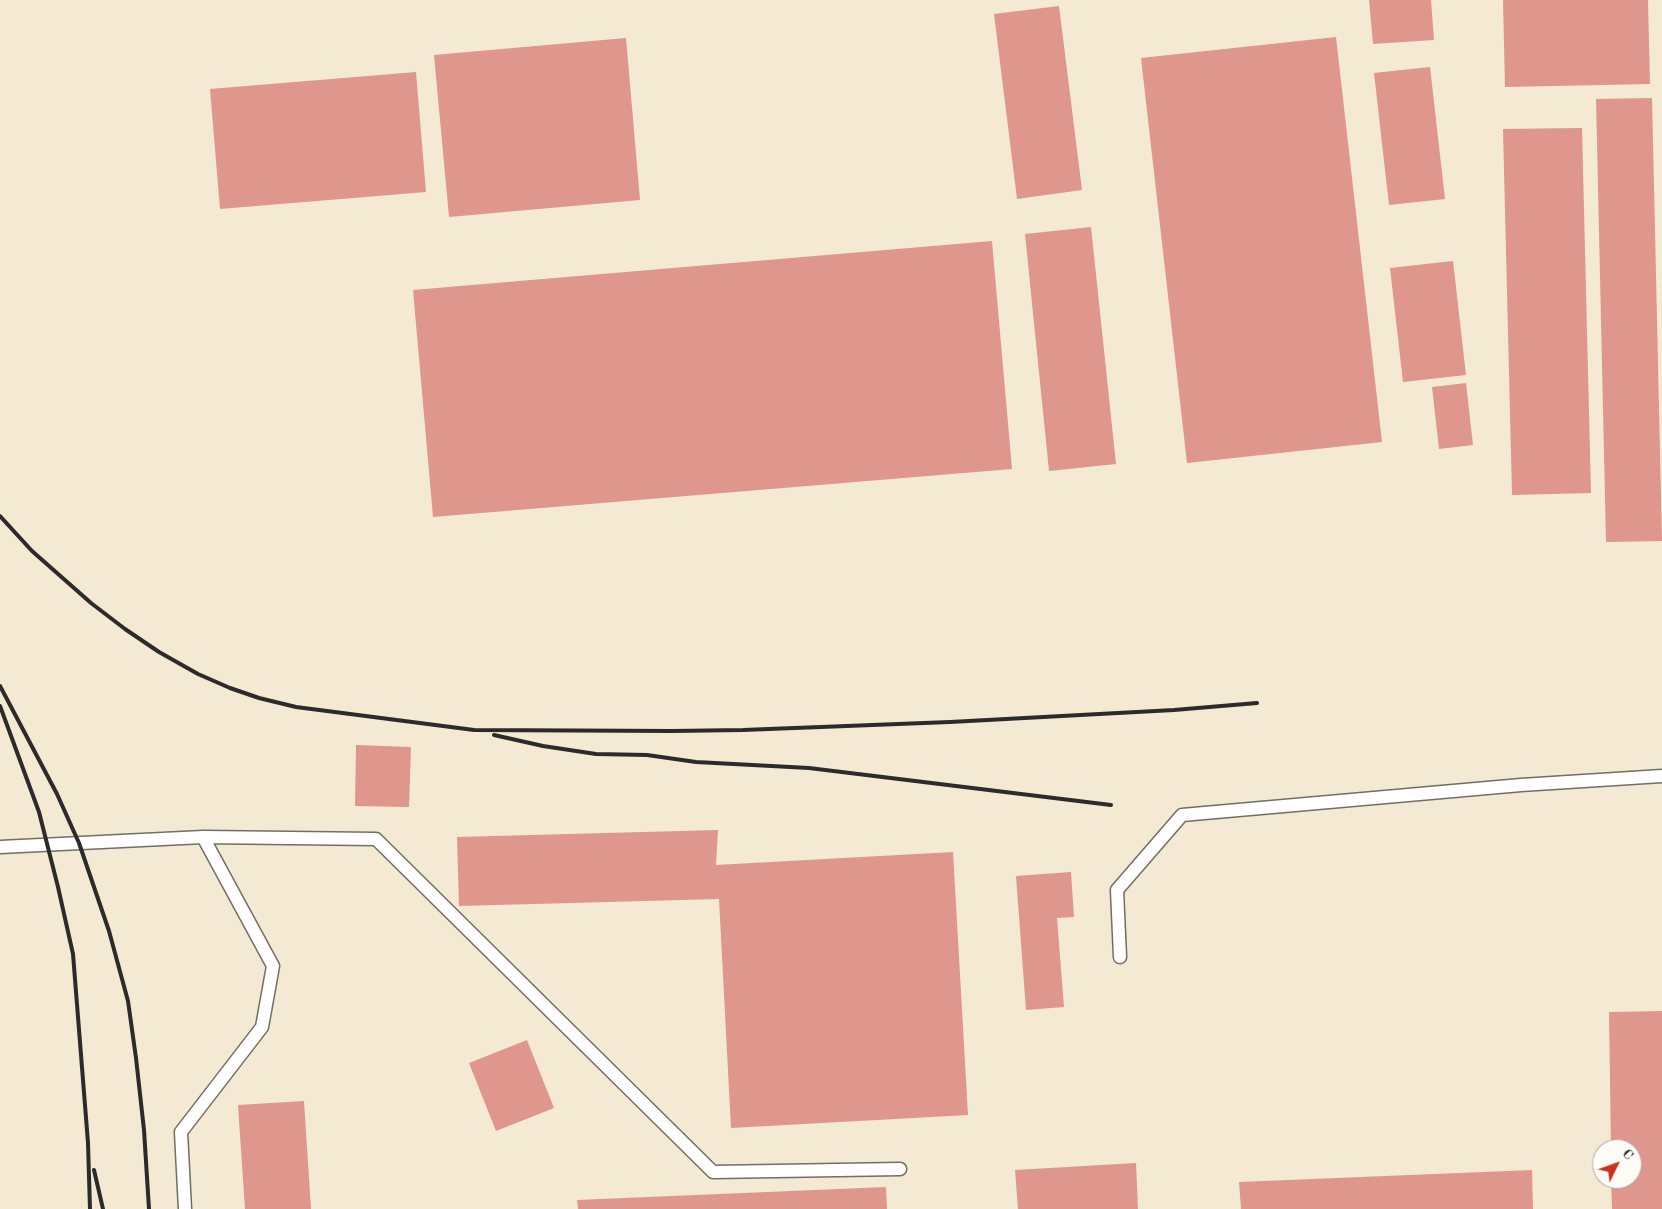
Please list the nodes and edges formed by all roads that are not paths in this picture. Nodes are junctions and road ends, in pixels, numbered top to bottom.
1 (1662, 776) edge
2 (203, 837) junction
3 (0, 847) edge
4 (1120, 957) dead end
5 (900, 1169) dead end
6 (185, 1209) edge

1 - 4 lane
2 - 3 lane
2 - 5 lane
2 - 6 lane

